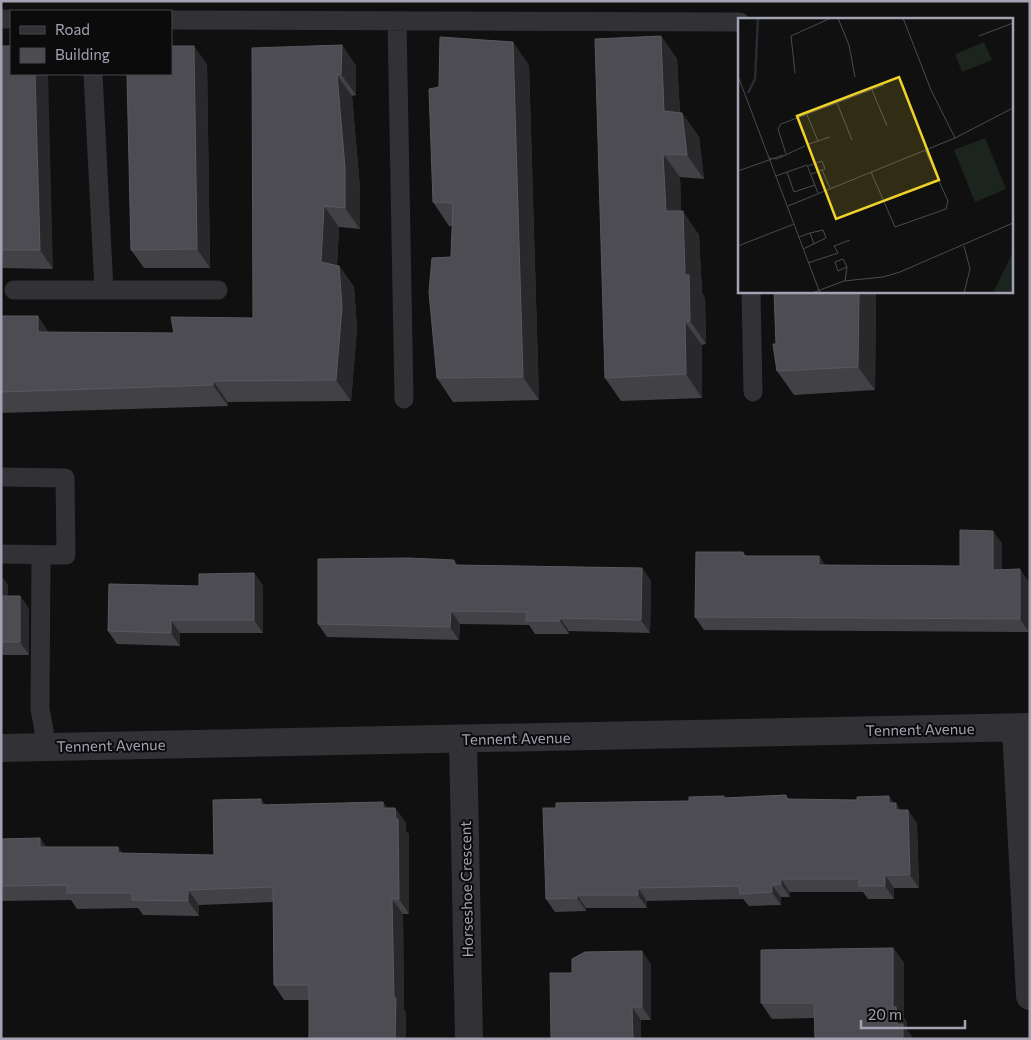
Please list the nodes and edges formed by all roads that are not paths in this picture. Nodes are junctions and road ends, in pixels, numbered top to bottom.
1 (172, 20) edge
2 (396, 21) junction
3 (738, 22) edge
4 (93, 75) edge
5 (14, 290) dead end
6 (104, 290) junction
7 (218, 290) dead end
8 (751, 292) edge
9 (753, 392) dead end
10 (404, 399) dead end
11 (1, 476) edge
12 (1, 554) edge
13 (41, 555) junction
14 (1023, 727) edge
15 (463, 739) junction
16 (47, 747) junction
17 (1, 748) edge
18 (1030, 996) edge
19 (469, 1039) edge

1 - 2 lane
2 - 3 lane
2 - 10 lane
4 - 6 lane
5 - 6 lane
6 - 7 lane
8 - 9 lane
11 - 13 lane
12 - 13 lane
13 - 16 lane
14 - 15 street, Tennent Avenue
14 - 18 street
15 - 16 street, Tennent Avenue
15 - 19 street, Horseshoe Crescent
16 - 17 street, Tennent Avenue

